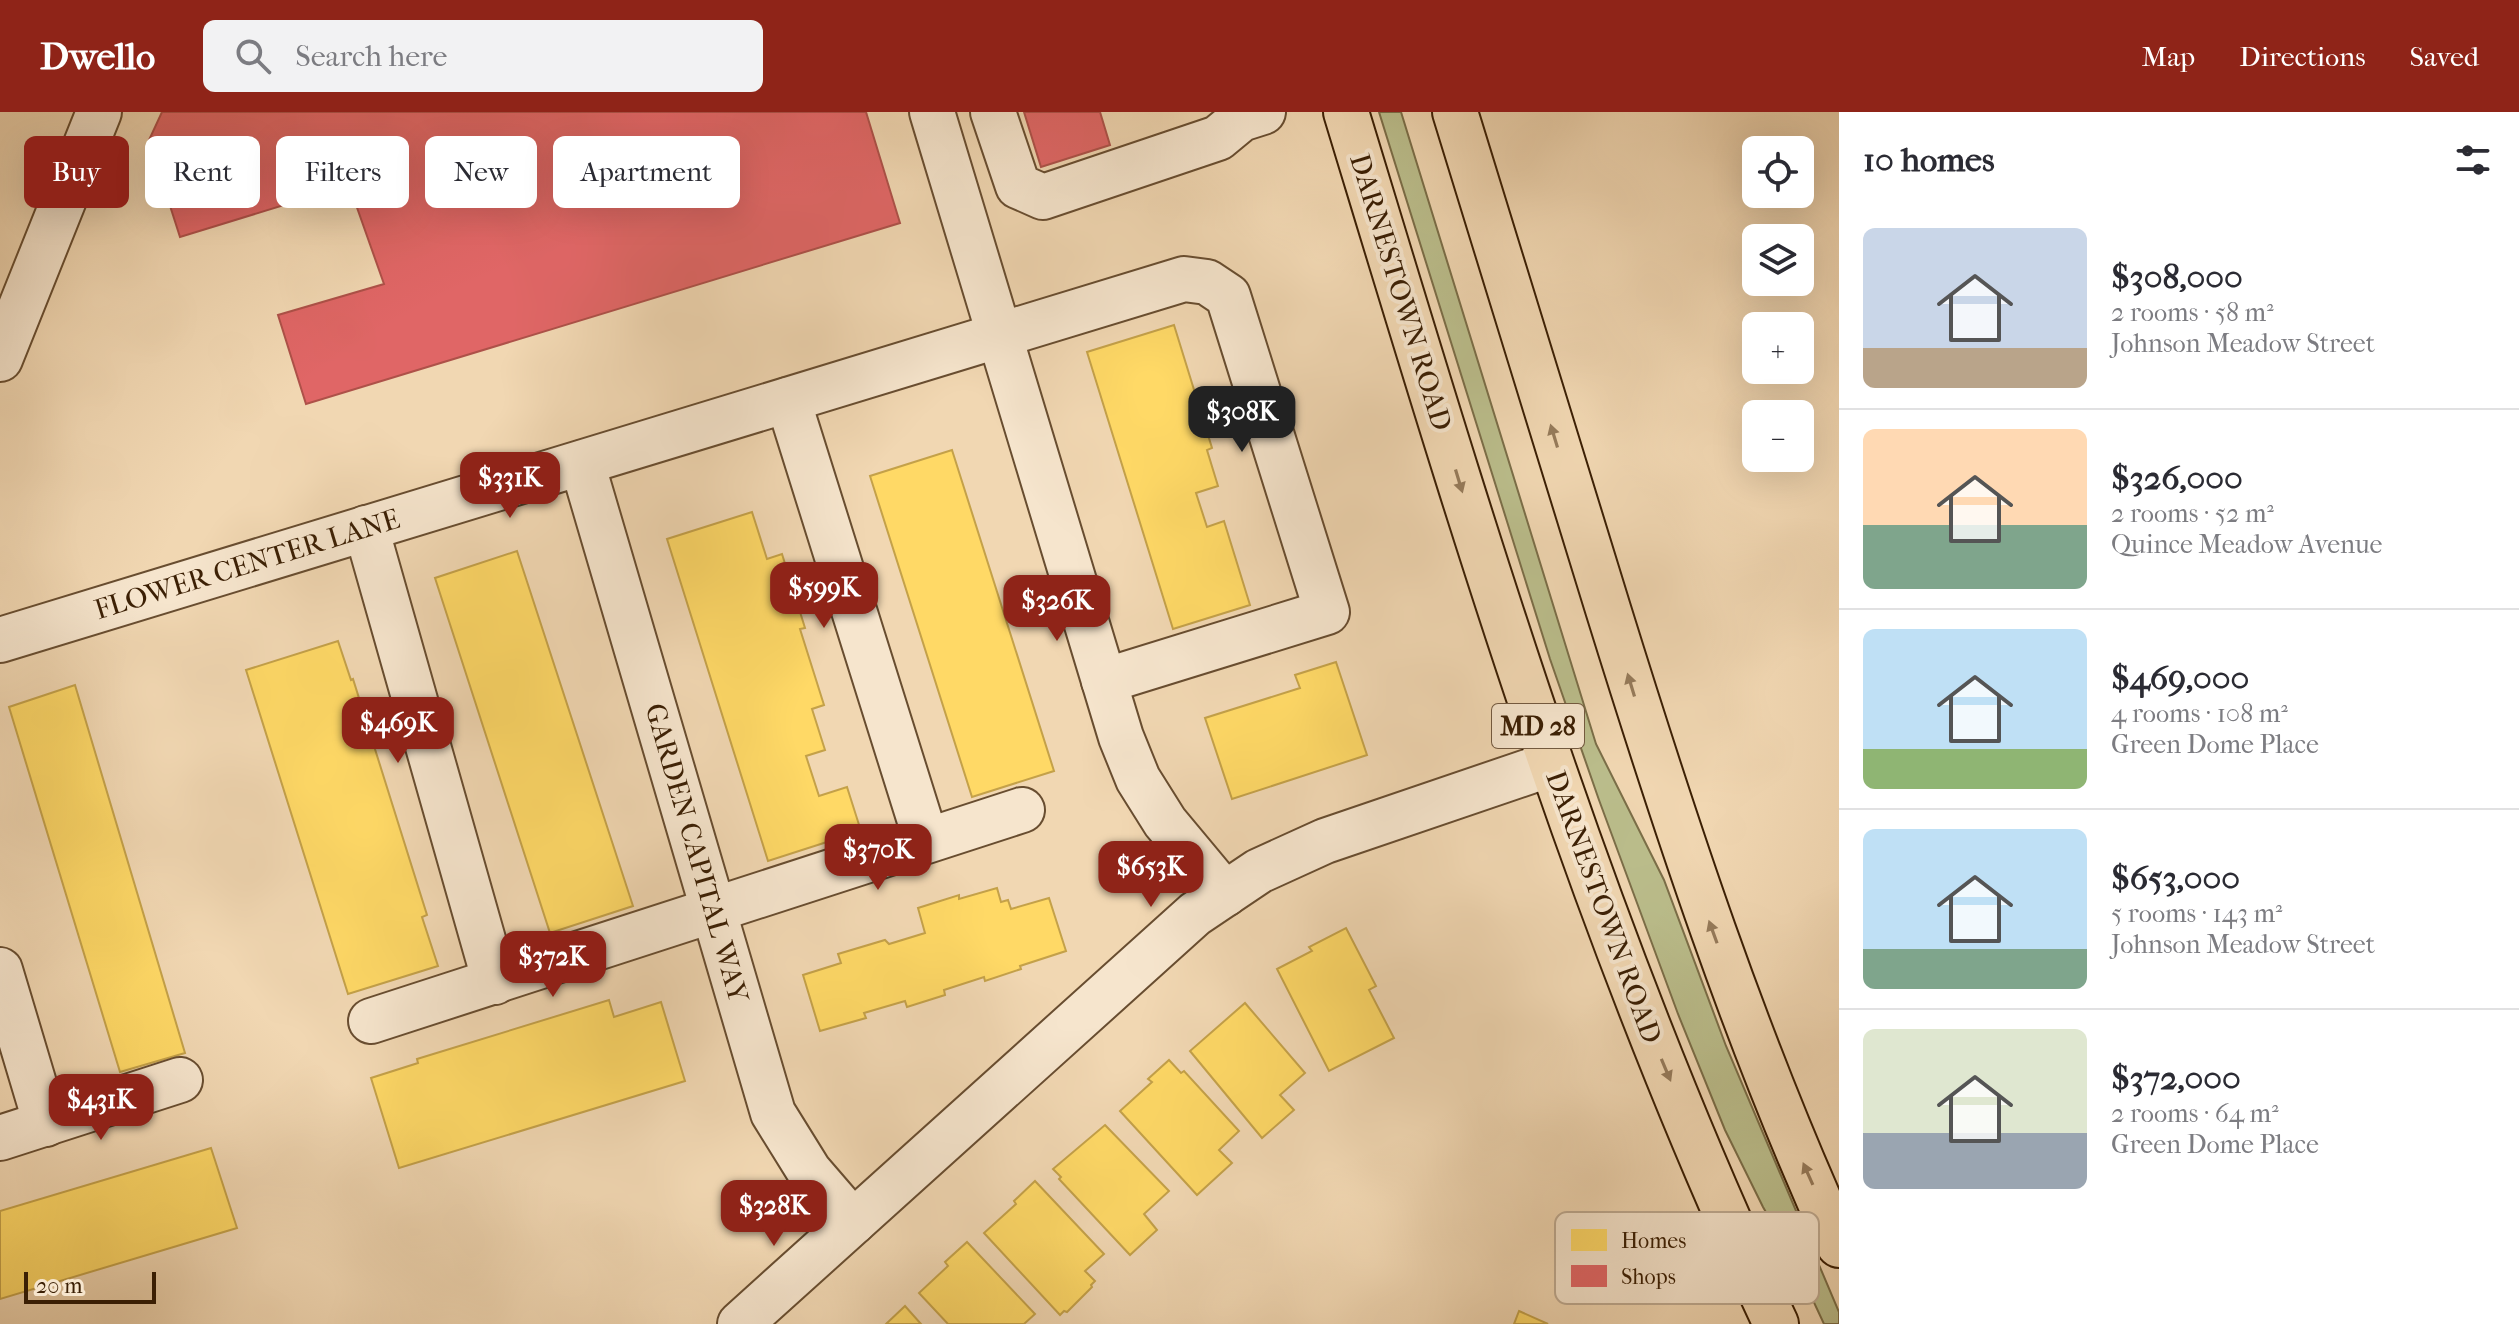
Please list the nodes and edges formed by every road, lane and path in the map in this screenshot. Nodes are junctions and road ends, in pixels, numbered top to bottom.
1 (99, 112) edge
2 (932, 112) edge
3 (993, 112) edge
4 (1263, 112) edge
5 (1346, 112) edge
6 (1455, 112) edge
7 (1000, 336) junction
8 (0, 359) edge
9 (788, 400) junction
10 (582, 463) junction
11 (366, 528) junction
12 (0, 640) edge
13 (1104, 681) junction
14 (1551, 764) junction
15 (1022, 810) dead end
16 (926, 840) junction
17 (1225, 894) junction
18 (714, 911) junction
19 (0, 970) edge
20 (495, 982) junction
21 (371, 1021) dead end
22 (180, 1080) dead end
23 (46, 1124) junction
24 (0, 1138) edge
25 (1725, 1212) edge
26 (853, 1222) junction
27 (1839, 1245) edge
28 (1767, 1304) edge
29 (740, 1324) edge
30 (1776, 1324) edge

1 - 8 street
2 - 7 street
3 - 4 street
5 -> 14 main road, DARNESTOWN ROAD / MD 28
27 -> 6 main road
7 - 9 street, FLOWER CENTER LANE
7 - 13 street
7 - 13 street, FLOWER CENTER LANE
9 - 10 street, FLOWER CENTER LANE
9 - 16 street
10 - 11 street, FLOWER CENTER LANE
10 - 18 street, GARDEN CAPITAL WAY
11 - 12 street, FLOWER CENTER LANE
11 - 20 street
13 - 17 street
14 - 17 street
14 -> 25 main road, DARNESTOWN ROAD / MD 28
15 - 16 street
16 - 18 street
17 - 26 street
18 - 20 street
18 - 26 street, GARDEN CAPITAL WAY
19 - 23 street
20 - 21 street
22 - 23 street
23 - 24 street
26 - 29 street
28 -> 30 main road, DARNESTOWN ROAD / MD 28

